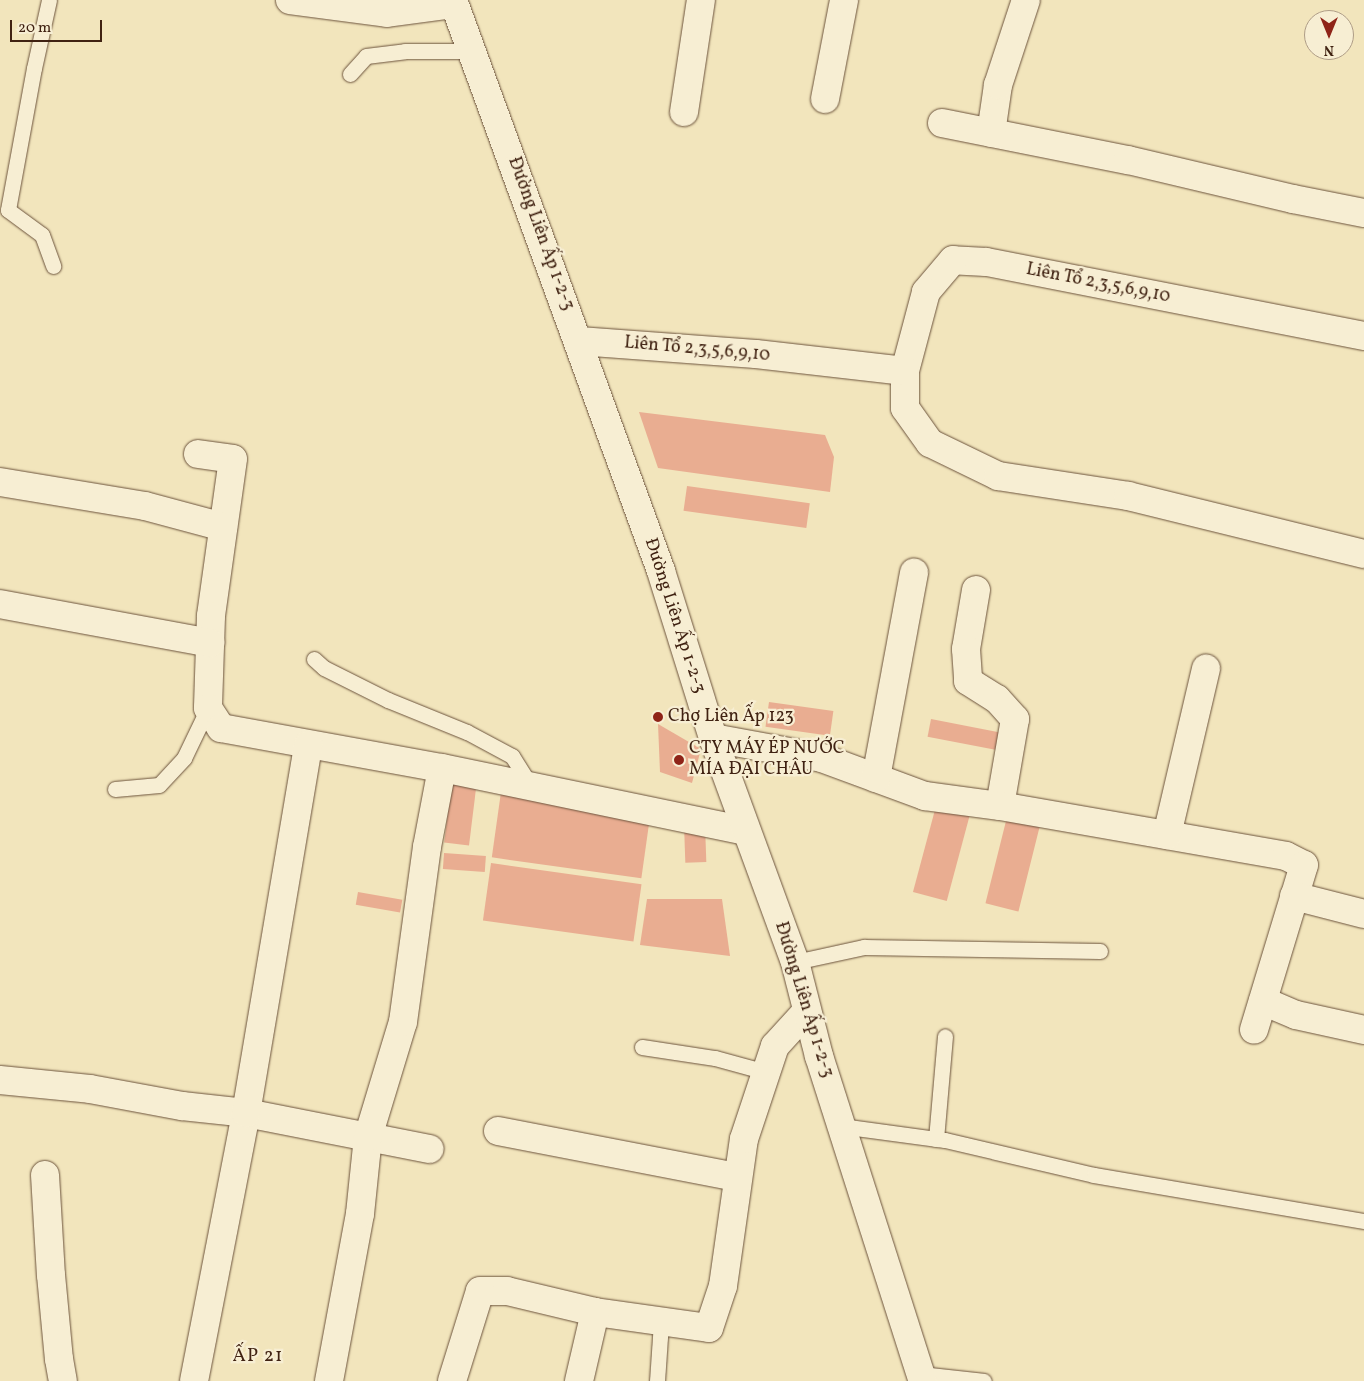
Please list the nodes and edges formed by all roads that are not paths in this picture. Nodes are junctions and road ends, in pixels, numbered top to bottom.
1 (49, 0) edge
2 (290, 0) edge
3 (701, 0) edge
4 (844, 0) edge
5 (1026, 0) edge
6 (454, 2) edge
7 (473, 51) junction
8 (350, 74) dead end
9 (825, 99) dead end
10 (684, 112) dead end
11 (942, 123) dead end
12 (991, 133) junction
13 (1364, 213) edge
14 (53, 266) dead end
15 (1364, 336) edge
16 (579, 340) junction
17 (906, 371) junction
18 (198, 454) dead end
19 (0, 482) edge
20 (223, 527) junction
21 (1364, 554) edge
22 (914, 572) dead end
23 (976, 590) dead end
24 (0, 604) edge
25 (210, 643) junction
26 (314, 659) dead end
27 (1206, 669) dead end
28 (208, 708) junction
29 (713, 738) junction
30 (308, 745) junction
31 (442, 768) junction
32 (876, 778) junction
33 (530, 785) junction
34 (116, 789) dead end
35 (1000, 806) junction
36 (746, 831) junction
37 (1167, 835) junction
38 (1294, 896) junction
39 (1364, 914) edge
40 (1100, 951) dead end
41 (795, 962) junction
42 (1263, 1001) junction
43 (806, 1012) junction
44 (1254, 1030) dead end
45 (1364, 1030) edge
46 (945, 1036) dead end
47 (642, 1047) dead end
48 (766, 1072) junction
49 (0, 1080) edge
50 (246, 1114) junction
51 (841, 1126) junction
52 (498, 1131) dead end
53 (368, 1138) junction
54 (936, 1139) junction
55 (430, 1149) dead end
56 (45, 1175) dead end
57 (738, 1177) junction
58 (1364, 1221) edge
59 (595, 1312) junction
60 (661, 1323) junction
61 (922, 1378) edge
62 (63, 1381) edge
63 (194, 1381) edge
64 (329, 1381) edge
65 (452, 1381) edge
66 (579, 1381) edge
67 (657, 1381) edge
68 (984, 1381) edge

1 - 14 lane
2 - 6 street
3 - 10 street
4 - 9 street
5 - 12 street
6 - 7 street, Đường Liên Ấp 1-2-3
7 - 8 lane
7 - 16 street, Đường Liên Ấp 1-2-3
11 - 12 street
12 - 13 street
15 - 17 street, Liên Tổ 2,3,5,6,9,10
16 - 17 street, Liên Tổ 2,3,5,6,9,10
16 - 29 street, Đường Liên Ấp 1-2-3
17 - 21 street, Liên Tổ 2,3,5,6,9,10
18 - 20 street
19 - 20 street
20 - 25 street
22 - 32 street
23 - 35 street
24 - 25 street
25 - 28 street
26 - 33 lane
27 - 37 street
28 - 30 street
28 - 34 lane
29 - 32 street
29 - 36 street, Đường Liên Ấp 1-2-3
30 - 31 street
30 - 50 street
31 - 33 street
31 - 53 street
32 - 35 street
33 - 36 street
35 - 37 street
36 - 41 street, Đường Liên Ấp 1-2-3
37 - 38 street
38 - 39 street
38 - 42 street
40 - 41 lane
41 - 43 street, Đường Liên Ấp 1-2-3
42 - 44 street
42 - 45 street
43 - 48 street
43 - 51 street, Đường Liên Ấp 1-2-3
46 - 54 lane
47 - 48 lane
48 - 57 street
49 - 50 street
50 - 53 street
50 - 63 street
51 - 54 lane
51 - 61 street, Đường Liên Ấp 1-2-3
52 - 57 street
53 - 55 street
53 - 64 street
54 - 58 lane
56 - 62 street
57 - 60 street
59 - 60 street
59 - 65 street
59 - 66 street
60 - 67 lane
61 - 68 lane

